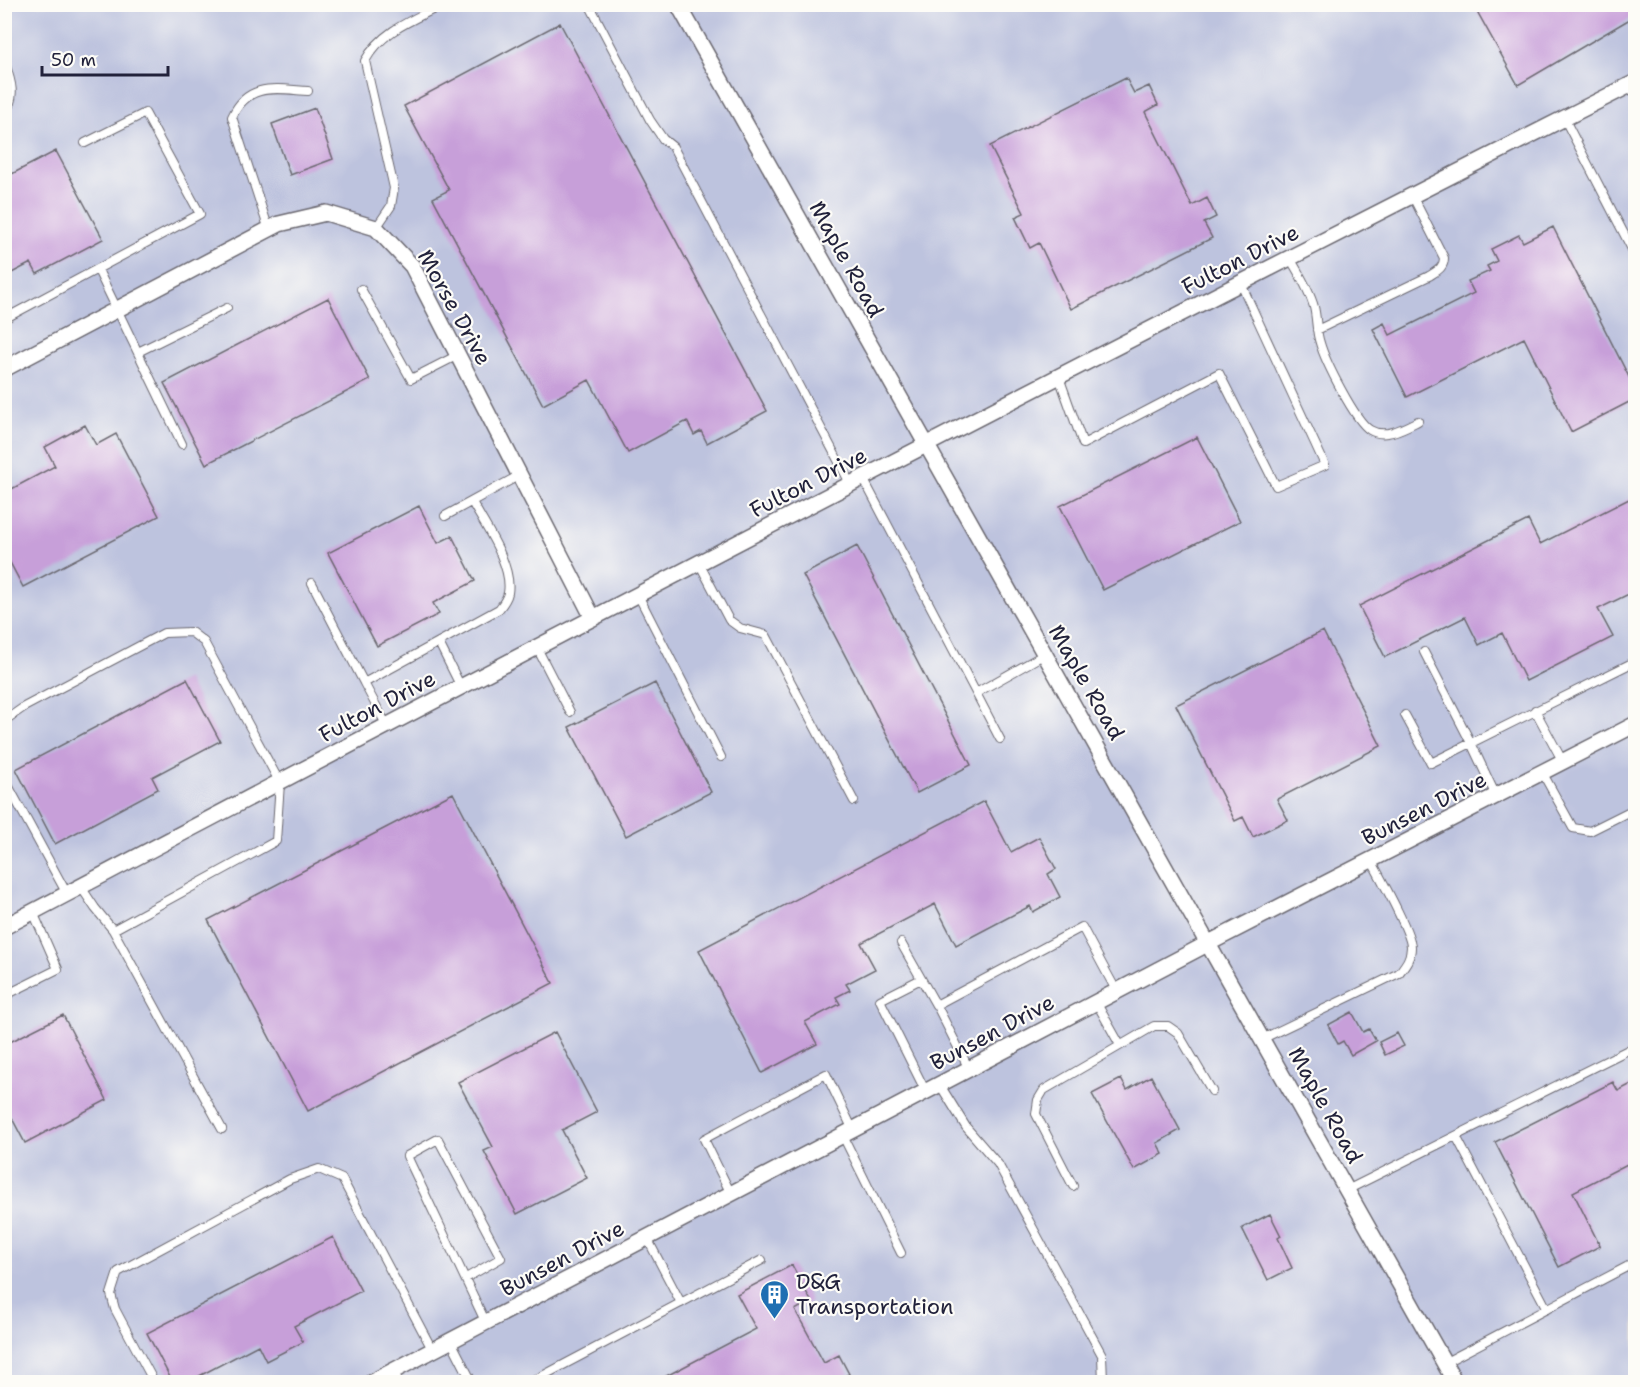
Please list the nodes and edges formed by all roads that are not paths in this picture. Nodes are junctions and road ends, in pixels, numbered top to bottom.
1 (444, 4) edge
2 (589, 4) edge
3 (678, 4) edge
4 (4, 61) edge
5 (1635, 82) edge
6 (308, 91) dead end
7 (4, 113) edge
8 (1564, 118) junction
9 (85, 143) dead end
10 (1412, 195) junction
11 (376, 228) junction
12 (269, 230) junction
13 (1635, 257) edge
14 (1290, 258) junction
15 (98, 270) junction
16 (1240, 284) junction
17 (362, 289) dead end
18 (227, 308) dead end
19 (118, 309) junction
20 (4, 319) edge
21 (1317, 330) junction
22 (138, 352) junction
23 (458, 354) junction
24 (4, 369) edge
25 (1059, 377) junction
26 (1418, 421) dead end
27 (182, 444) dead end
28 (927, 446) junction
29 (520, 475) junction
30 (857, 482) junction
31 (472, 502) junction
32 (445, 516) dead end
33 (699, 563) junction
34 (312, 583) dead end
35 (638, 595) junction
36 (593, 618) junction
37 (440, 643) junction
38 (537, 648) junction
39 (1424, 652) dead end
40 (1045, 654) junction
41 (1635, 661) edge
42 (364, 683) junction
43 (462, 687) junction
44 (976, 693) junction
45 (1535, 710) junction
46 (570, 712) dead end
47 (1405, 715) dead end
48 (4, 721) edge
49 (1635, 724) edge
50 (387, 726) junction
51 (1000, 739) dead end
52 (1472, 745) junction
53 (722, 757) dead end
54 (1563, 762) junction
55 (1542, 772) junction
56 (4, 778) edge
57 (280, 783) junction
58 (1496, 796) junction
59 (854, 801) dead end
60 (1635, 808) edge
61 (1371, 860) junction
62 (81, 887) junction
63 (67, 894) junction
64 (33, 912) junction
65 (4, 927) edge
66 (113, 930) junction
67 (901, 943) dead end
68 (1209, 943) junction
69 (921, 979) junction
70 (1117, 992) junction
71 (4, 996) edge
72 (935, 1002) junction
73 (1096, 1002) junction
74 (1263, 1039) junction
75 (1120, 1045) junction
76 (1635, 1046) edge
77 (969, 1070) junction
78 (933, 1088) junction
79 (1212, 1090) dead end
80 (222, 1129) dead end
81 (848, 1133) junction
82 (1456, 1136) junction
83 (1073, 1186) dead end
84 (1347, 1190) junction
85 (731, 1194) junction
86 (647, 1238) junction
87 (901, 1253) dead end
88 (762, 1260) dead end
89 (1635, 1262) edge
90 (466, 1278) junction
91 (681, 1303) junction
92 (1547, 1309) junction
93 (486, 1323) junction
94 (451, 1341) junction
95 (433, 1351) junction
96 (1444, 1362) junction
97 (396, 1377) edge
98 (154, 1383) edge
99 (372, 1383) edge
100 (472, 1383) edge
101 (531, 1383) edge
102 (1103, 1383) edge
103 (1455, 1383) edge

1 - 11 lane
2 - 30 lane
3 - 28 street, Maple Road
4 - 7 lane
5 - 8 street, Fulton Drive
6 - 12 lane
8 - 10 street, Fulton Drive
8 - 13 lane
9 - 15 lane
10 - 14 street, Fulton Drive
10 - 21 lane
11 - 12 street, Morse Drive
11 - 23 street, Morse Drive
12 - 19 street, Morse Drive
14 - 16 street, Fulton Drive
14 - 21 lane
15 - 19 lane
15 - 20 lane
16 - 25 street, Fulton Drive
16 - 25 lane
17 - 23 lane
18 - 22 lane
19 - 22 lane
19 - 24 street, Morse Drive
21 - 26 lane
22 - 27 lane
23 - 29 street, Morse Drive
25 - 28 street, Fulton Drive
28 - 30 street, Fulton Drive
28 - 40 street, Maple Road
29 - 31 lane
29 - 36 street, Morse Drive
30 - 33 street, Fulton Drive
30 - 44 lane
31 - 32 lane
31 - 37 lane
33 - 35 street, Fulton Drive
33 - 59 lane
34 - 42 lane
35 - 36 street, Fulton Drive
35 - 53 lane
36 - 38 street, Fulton Drive
37 - 42 lane
37 - 43 lane
38 - 43 street, Fulton Drive
38 - 46 lane
39 - 52 lane
40 - 44 lane
40 - 68 street, Maple Road
41 - 45 lane
42 - 50 lane
43 - 50 street, Fulton Drive
44 - 51 lane
45 - 52 lane
45 - 54 lane
47 - 52 lane
48 - 57 lane
49 - 54 street, Bunsen Drive
50 - 57 street, Fulton Drive
52 - 58 lane
54 - 55 street, Bunsen Drive
55 - 58 street, Bunsen Drive
55 - 60 lane
56 - 63 lane
57 - 62 street, Fulton Drive
57 - 66 lane
58 - 61 street, Bunsen Drive
61 - 68 street, Bunsen Drive
61 - 74 lane
62 - 63 street, Fulton Drive
62 - 66 lane
63 - 64 street, Fulton Drive
64 - 65 street, Fulton Drive
64 - 71 lane
66 - 80 lane
67 - 69 lane
68 - 70 street, Bunsen Drive
68 - 74 street, Maple Road
69 - 72 lane
69 - 78 lane
70 - 72 lane
70 - 73 street, Bunsen Drive
72 - 77 lane
73 - 75 lane
73 - 77 street, Bunsen Drive
74 - 84 street, Maple Road
75 - 79 lane
75 - 83 lane
76 - 82 lane
77 - 78 street, Bunsen Drive
78 - 81 street, Bunsen Drive
78 - 102 lane
81 - 85 street, Bunsen Drive
81 - 85 lane
81 - 87 lane
82 - 84 lane
82 - 92 lane
84 - 96 street, Maple Road
85 - 86 street, Bunsen Drive
86 - 91 lane
86 - 93 street, Bunsen Drive
88 - 91 lane
89 - 92 lane
90 - 90 lane
90 - 93 lane
91 - 101 lane
92 - 96 lane
93 - 94 street, Bunsen Drive
94 - 95 street, Bunsen Drive
94 - 100 lane
95 - 97 street, Bunsen Drive
95 - 98 lane
96 - 103 street, Maple Road
97 - 99 street, Bunsen Drive

